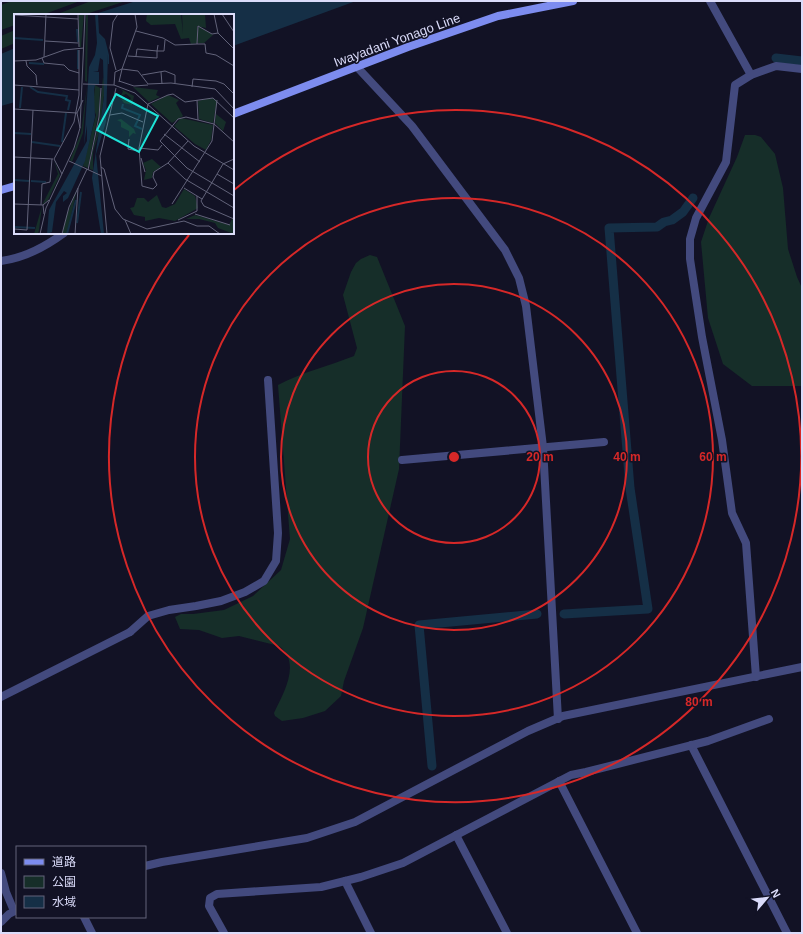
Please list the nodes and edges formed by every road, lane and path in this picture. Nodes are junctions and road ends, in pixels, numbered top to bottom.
1 (573, 1) edge
2 (710, 1) edge
3 (357, 67) junction
4 (802, 70) edge
5 (751, 75) junction
6 (234, 114) edge
7 (14, 186) edge
8 (1, 190) edge
9 (63, 234) edge
10 (1, 261) edge
11 (268, 380) dead end
12 (604, 442) dead end
13 (543, 447) junction
14 (402, 460) dead end
15 (802, 667) edge
16 (756, 677) junction
17 (1, 697) edge
18 (558, 718) junction
19 (769, 718) dead end
20 (691, 745) junction
21 (559, 781) junction
22 (456, 835) junction
23 (146, 866) edge
24 (1, 873) edge
25 (345, 880) junction
26 (16, 910) edge
27 (84, 918) edge
28 (1, 922) edge
29 (92, 933) edge
30 (224, 933) edge
31 (371, 933) edge
32 (507, 933) edge
33 (637, 933) edge
34 (787, 933) edge

1 - 3 main road, Iwayadani Yonago Line
2 - 5 street
3 - 6 main road, Iwayadani Yonago Line
3 - 13 street
4 - 5 street
5 - 16 street
7 - 8 main road
9 - 10 street
11 - 17 street
12 - 13 street
13 - 14 street
13 - 18 street
15 - 16 street
16 - 18 street
18 - 23 street
19 - 20 street
20 - 21 street
20 - 34 street
21 - 22 street
21 - 33 street
22 - 25 street
22 - 32 street
24 - 26 street
25 - 30 street
25 - 31 street
26 - 28 street
27 - 29 street

